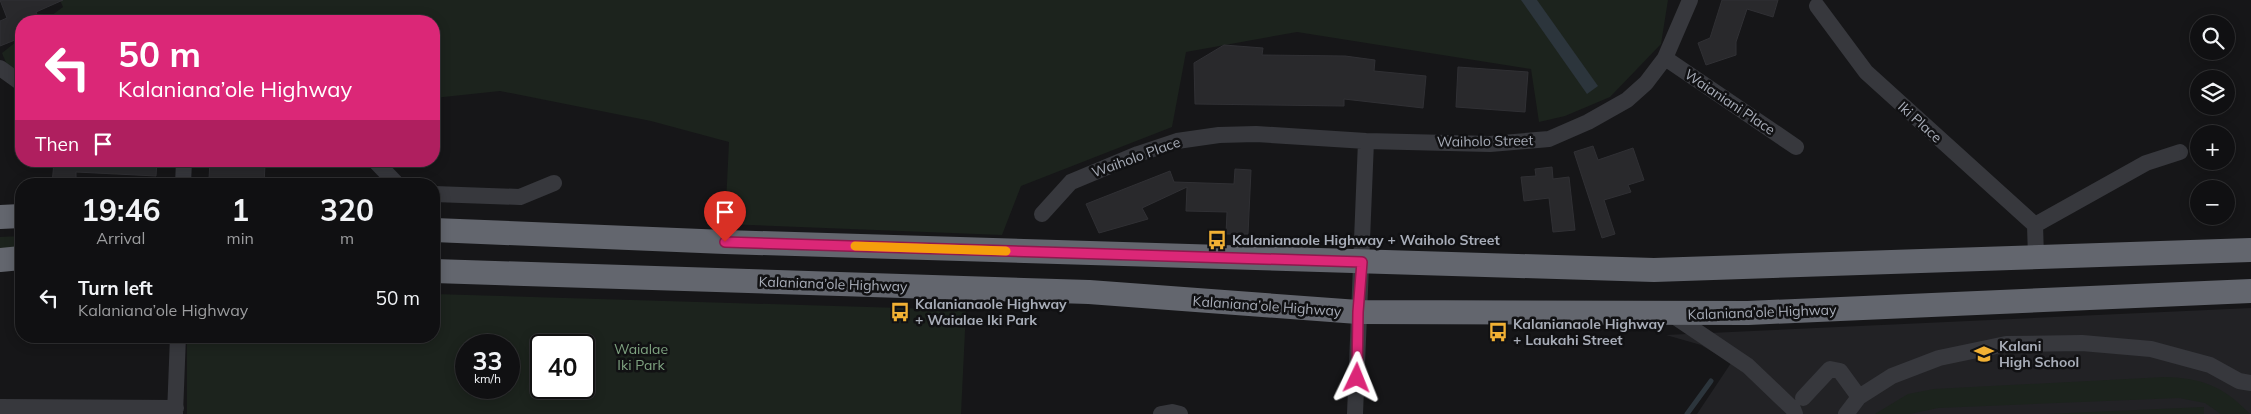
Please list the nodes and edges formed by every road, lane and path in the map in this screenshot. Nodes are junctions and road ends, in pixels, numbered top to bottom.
1 (1690, 0) edge
2 (1818, 6) dead end
3 (1665, 58) junction
4 (0, 68) edge
5 (15, 80) edge
6 (1366, 141) junction
7 (1796, 147) dead end
8 (2180, 152) dead end
9 (381, 167) edge
10 (391, 178) edge
11 (554, 184) dead end
12 (440, 194) edge
13 (1042, 214) dead end
14 (15, 217) edge
15 (0, 218) edge
16 (2035, 225) junction
17 (440, 230) edge
18 (2251, 250) edge
19 (2036, 256) junction
20 (15, 259) edge
21 (0, 260) edge
22 (1362, 262) junction
23 (440, 271) edge
24 (2251, 291) edge
25 (1358, 312) junction
26 (1671, 314) junction
27 (178, 343) edge
28 (2245, 382) edge
29 (2251, 396) edge
30 (1859, 397) junction
31 (1803, 398) dead end
32 (0, 407) edge
33 (175, 411) edge
34 (1161, 414) edge
35 (1180, 414) edge
36 (1355, 414) edge
37 (1795, 414) edge
38 (1846, 414) edge

1 - 3 street, Waiholo Street
2 - 16 street, Iki Place
3 - 6 street, Waiholo Street
3 - 7 street, Waianiani Place
4 - 5 street
6 - 13 street, Waiholo Place
6 - 22 street
8 - 16 street
9 - 10 street
11 - 12 street
14 - 15 highway
16 - 19 street
17 - 22 highway
18 - 19 highway
19 - 22 highway
20 - 21 highway
22 - 25 street
23 - 25 highway, Kalaniana’ole Highway
24 - 26 highway, Kalaniana’ole Highway
25 - 26 highway, Kalaniana’ole Highway
25 - 36 street
26 - 37 street
27 - 33 street
28 - 29 street
28 - 30 street
30 - 31 street
30 - 38 street
32 - 33 street
34 - 35 street

